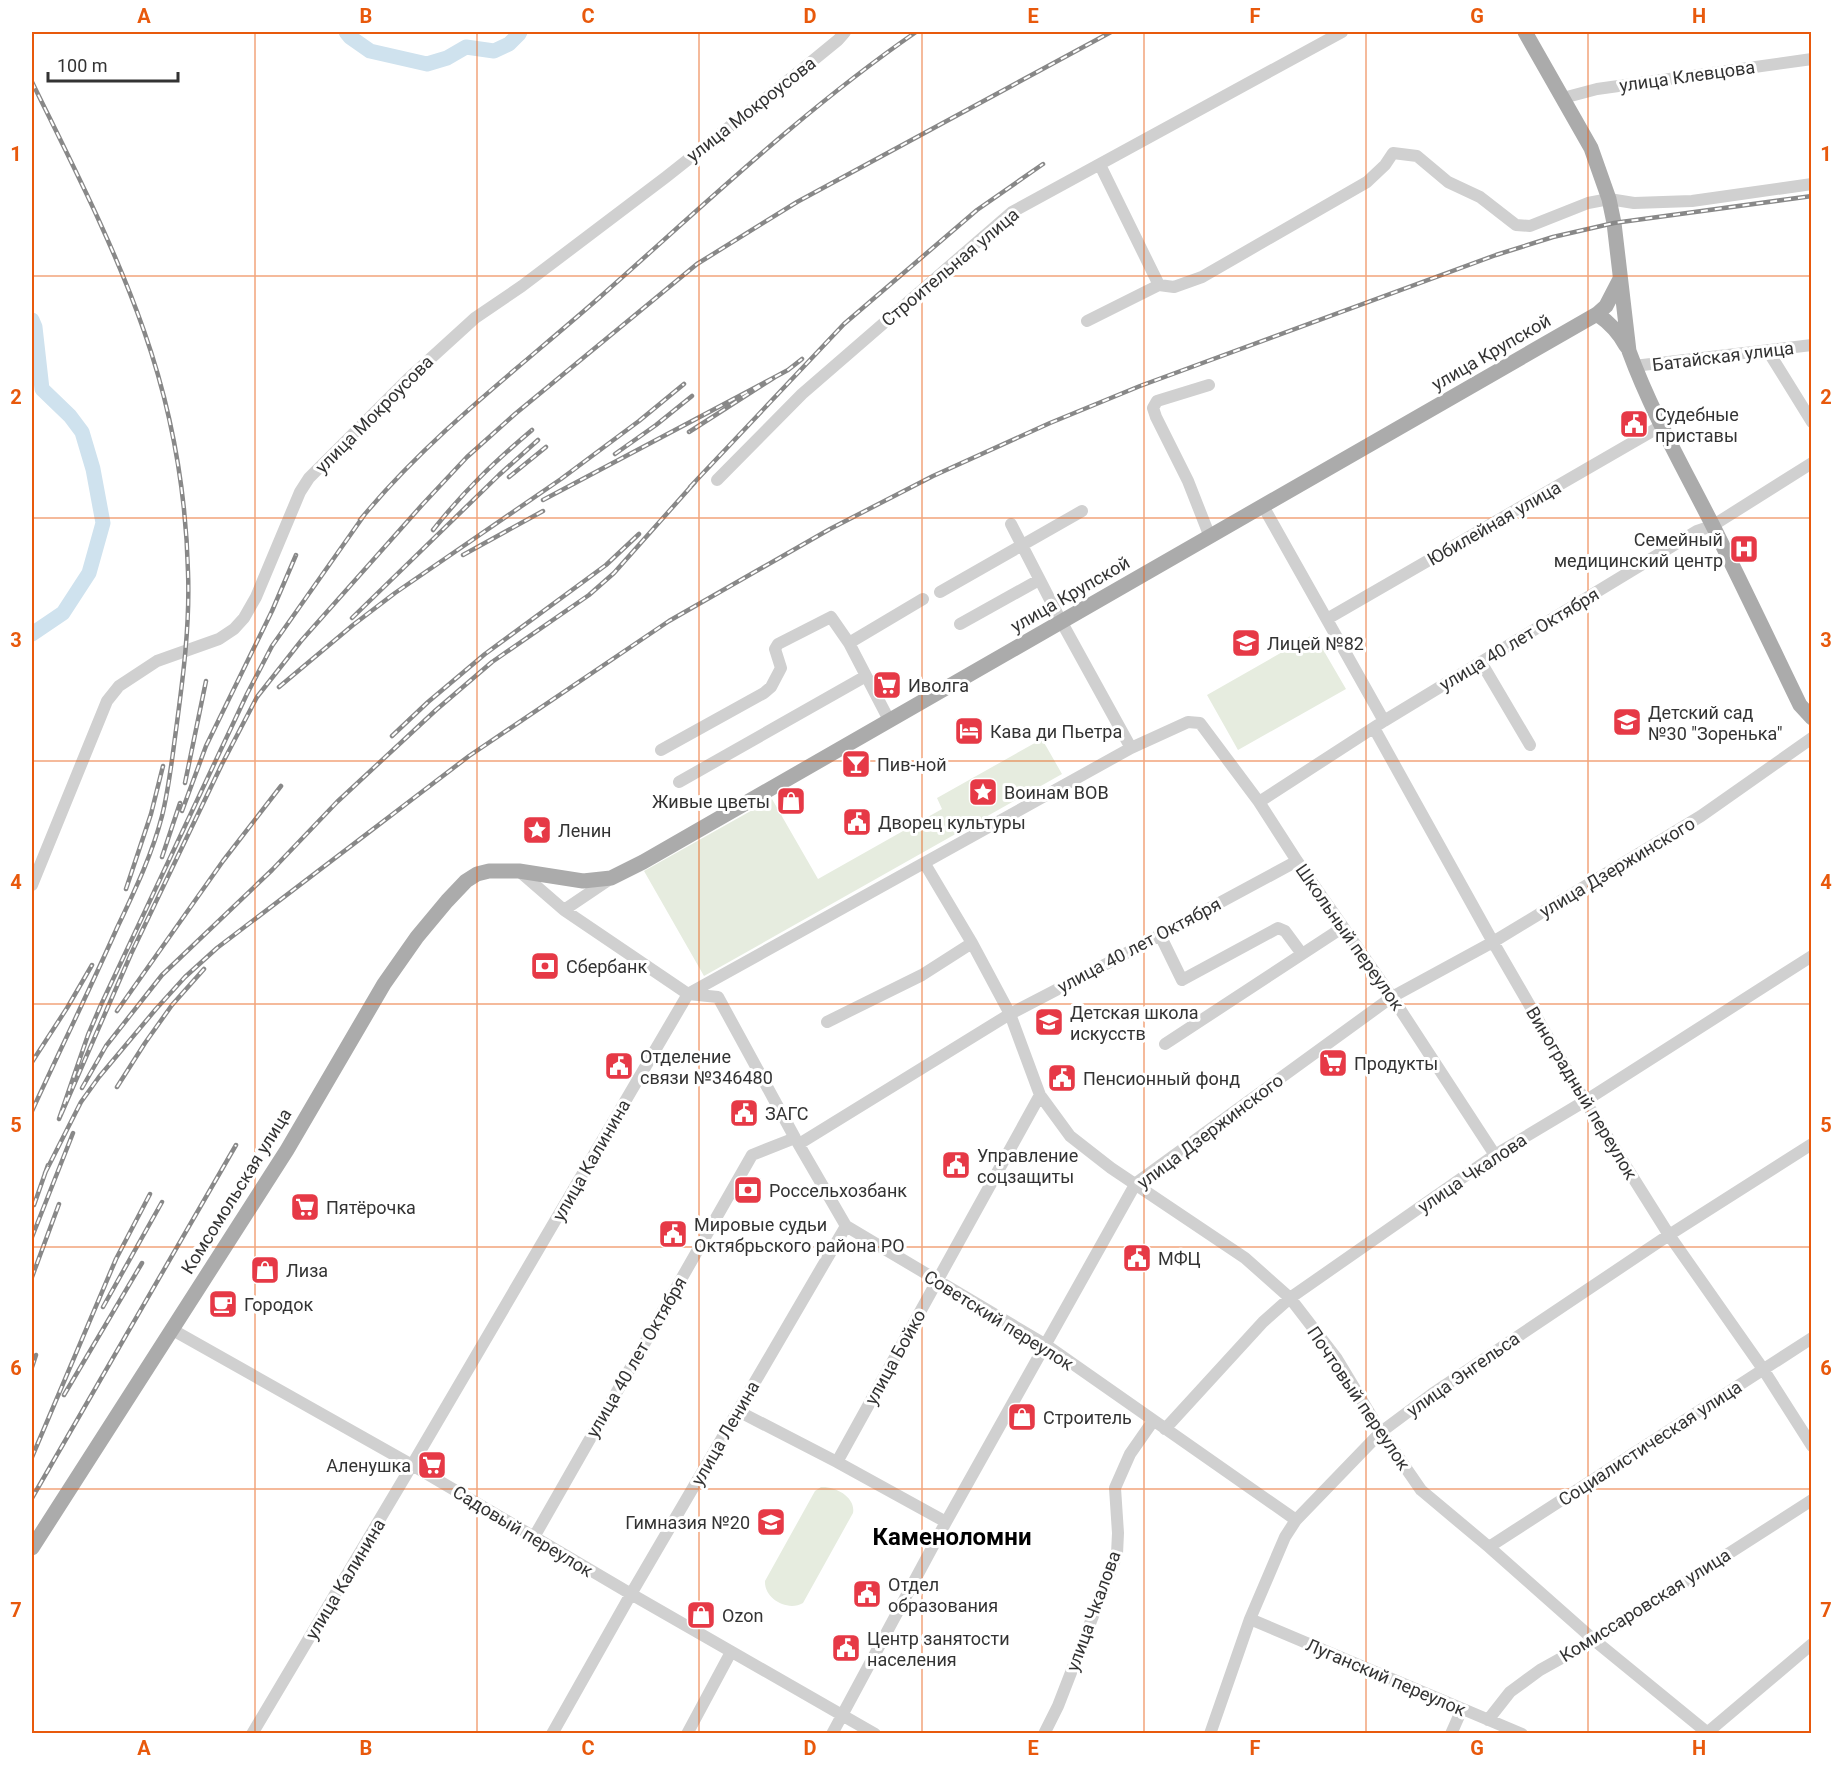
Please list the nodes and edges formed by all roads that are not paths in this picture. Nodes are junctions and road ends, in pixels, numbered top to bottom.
1 (845, 32) edge
2 (1341, 32) edge
3 (1525, 32) edge
4 (1812, 59) edge
5 (1563, 98) junction
6 (1100, 165) junction
7 (1812, 183) edge
8 (1609, 199) junction
9 (1620, 279) junction
10 (1159, 285) junction
11 (1597, 314) junction
12 (1087, 321) dead end
13 (1812, 345) edge
14 (1768, 351) junction
15 (1631, 359) junction
16 (1209, 385) dead end
17 (1812, 422) edge
18 (1661, 426) junction
19 (1812, 463) edge
20 (717, 480) dead end
21 (1263, 506) junction
22 (1082, 511) dead end
23 (1011, 524) dead end
24 (1712, 526) junction
25 (1210, 537) junction
26 (1022, 546) junction
27 (1040, 580) junction
28 (940, 592) dead end
29 (923, 599) dead end
30 (1327, 619) junction
31 (1061, 621) junction
32 (960, 624) dead end
33 (849, 643) junction
34 (1481, 662) junction
35 (866, 676) junction
36 (1812, 717) edge
37 (889, 720) junction
38 (1379, 724) junction
39 (1812, 738) edge
40 (1530, 745) dead end
41 (1131, 748) junction
42 (661, 750) dead end
43 (679, 782) dead end
44 (1259, 802) junction
45 (1296, 861) junction
46 (925, 864) junction
47 (519, 871) junction
48 (489, 872) joint
49 (611, 878) junction
50 (32, 885) edge
51 (564, 910) junction
52 (1342, 928) junction
53 (1160, 935) junction
54 (1493, 942) junction
55 (972, 943) junction
56 (1302, 954) junction
57 (1812, 957) edge
58 (688, 994) junction
59 (1392, 997) junction
60 (1010, 1014) junction
61 (827, 1022) dead end
62 (1165, 1044) dead end
63 (1040, 1095) junction
64 (1585, 1101) junction
65 (797, 1141) junction
66 (1812, 1144) edge
67 (1495, 1155) junction
68 (1136, 1183) junction
69 (846, 1226) junction
70 (1669, 1235) junction
71 (937, 1281) junction
72 (1290, 1298) junction
73 (171, 1329) junction
74 (1812, 1338) edge
75 (1046, 1345) junction
76 (1763, 1369) junction
77 (738, 1411) junction
78 (1153, 1421) junction
79 (1165, 1429) junction
80 (1381, 1432) junction
81 (1812, 1446) edge
82 (837, 1462) junction
83 (412, 1466) junction
84 (1812, 1500) edge
85 (1296, 1520) junction
86 (946, 1522) junction
87 (534, 1537) junction
88 (1489, 1547) junction
89 (32, 1548) edge
90 (631, 1594) junction
91 (1250, 1619) junction
92 (1593, 1640) junction
93 (1812, 1644) edge
94 (731, 1652) junction
95 (1462, 1709) junction
96 (842, 1714) junction
97 (1488, 1720) junction
98 (1708, 1733) edge
99 (252, 1734) edge
100 (552, 1734) edge
101 (687, 1734) edge
102 (832, 1734) edge
103 (875, 1734) edge
104 (1044, 1734) edge
105 (1210, 1734) edge
106 (1451, 1734) edge
107 (1522, 1734) edge

1 - 50 street, улица Мокроусова
2 - 6 street, Строительная улица
3 - 5 main road
4 - 5 street, улица Клевцова
5 - 8 main road
6 - 10 street
6 - 20 street, Строительная улица
7 - 8 street
8 - 9 main road
8 - 10 street
9 - 11 main road, улица Крупской
9 - 15 main road
10 - 12 street
11 - 15 main road
11 - 21 main road, улица Крупской
13 - 14 street, Батайская улица
14 - 15 street, Батайская улица
14 - 17 street
15 - 18 main road
16 - 25 street
18 - 24 main road
18 - 30 street, Юбилейная улица
19 - 24 street, улица 40 лет Октября
21 - 25 main road, улица Крупской
21 - 30 street, Виноградный переулок
22 - 26 street
23 - 26 street
24 - 34 street, улица 40 лет Октября
24 - 36 main road
25 - 31 main road, улица Крупской
26 - 27 street
26 - 28 street
27 - 31 street
27 - 32 street
29 - 33 street
30 - 38 street, Виноградный переулок
31 - 37 main road, улица Крупской
31 - 41 street
33 - 35 street
33 - 42 street
34 - 38 street, улица 40 лет Октября
34 - 40 street
35 - 37 street
35 - 43 street
37 - 49 main road, улица Крупской
38 - 44 street, улица 40 лет Октября
38 - 54 street, Виноградный переулок
39 - 54 street, улица Дзержинского
41 - 44 street, Школьный переулок
41 - 46 street
44 - 45 street, Школьный переулок
45 - 52 street, Школьный переулок
45 - 53 street, улица 40 лет Октября
46 - 55 street, Почтовый переулок
46 - 58 street
47 - 48 main road, улица Крупской
47 - 49 main road, улица Крупской
47 - 51 street, Советский переулок
48 - 73 main road, Комсомольская улица
49 - 51 street
51 - 58 street, Советский переулок
52 - 56 street
52 - 59 street, Школьный переулок
53 - 56 street
53 - 60 street, улица 40 лет Октября
54 - 59 street, улица Дзержинского
54 - 64 street, Виноградный переулок
55 - 60 street, Почтовый переулок
55 - 61 street
56 - 62 street
57 - 64 street, улица Чкалова
58 - 65 street, Советский переулок
58 - 83 street, улица Калинина
59 - 67 street, Школьный переулок
59 - 68 street, улица Дзержинского
60 - 63 street, Почтовый переулок
60 - 65 street, улица 40 лет Октября
63 - 68 street, Почтовый переулок
63 - 71 street, улица Бойко
64 - 67 street, улица Чкалова
64 - 70 street, Виноградный переулок
65 - 69 street, Советский переулок
65 - 87 street, улица 40 лет Октября
66 - 70 street, улица Энгельса
67 - 72 street, улица Чкалова
68 - 72 street, Почтовый переулок
68 - 75 street, улица Дзержинского
69 - 71 street, Советский переулок
69 - 77 street, улица Ленина
70 - 76 street, Виноградный переулок
70 - 80 street, улица Энгельса
71 - 75 street, Советский переулок
71 - 82 street, улица Бойко
72 - 79 street, улица Чкалова
72 - 80 street, Почтовый переулок
73 - 83 street, Садовый переулок
73 - 89 main road, Комсомольская улица
74 - 76 street, Социалистическая улица
75 - 78 street, Советский переулок
75 - 86 street, улица Дзержинского
76 - 81 street, Виноградный переулок
76 - 88 street, Социалистическая улица
77 - 82 street
77 - 90 street, улица Ленина
78 - 79 street, Советский переулок
78 - 104 street, улица Чкалова
79 - 85 street, Советский переулок
80 - 85 street, улица Энгельса
80 - 88 street, Почтовый переулок
82 - 86 street
83 - 87 street, Садовый переулок
83 - 99 street, улица Калинина
84 - 92 street, Комиссаровская улица
85 - 91 street, улица Энгельса
86 - 96 street, улица Дзержинского
87 - 90 street, Садовый переулок
88 - 92 street, Почтовый переулок
90 - 94 street, Садовый переулок
90 - 100 street, улица Ленина
91 - 95 street, Луганский переулок
91 - 105 street, улица Энгельса
92 - 97 street, Комиссаровская улица
92 - 98 street, Почтовый переулок
93 - 98 street
94 - 96 street, Садовый переулок
94 - 101 street
95 - 97 street, Луганский переулок
95 - 106 street
96 - 102 street, улица Дзержинского
96 - 103 street, Садовый переулок
97 - 107 street, Луганский переулок

